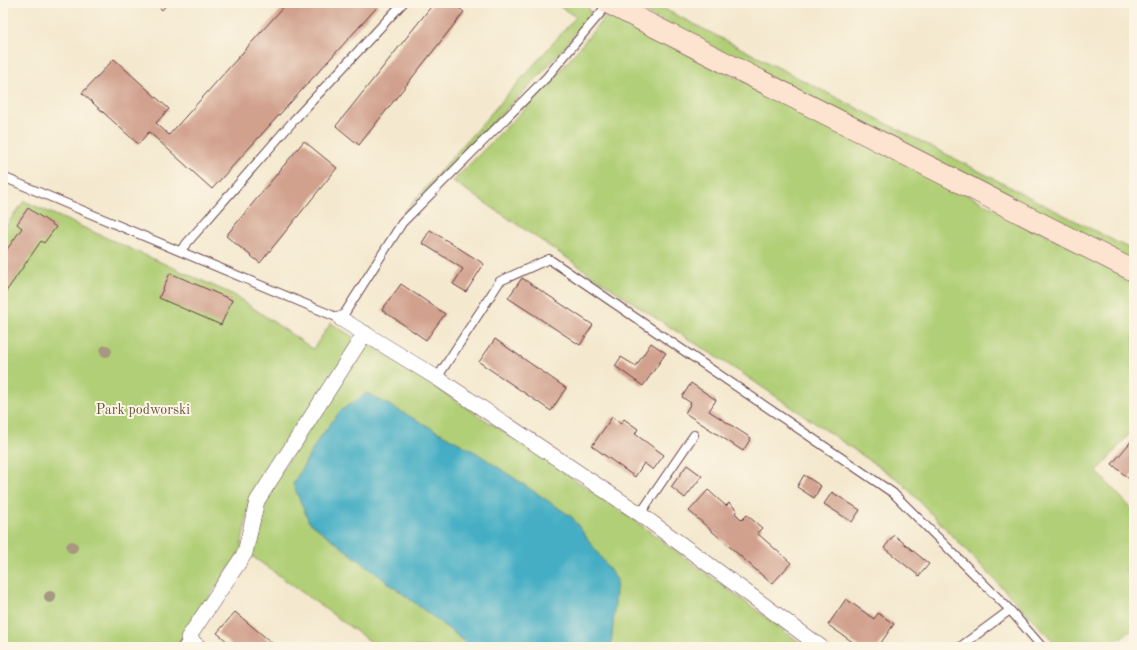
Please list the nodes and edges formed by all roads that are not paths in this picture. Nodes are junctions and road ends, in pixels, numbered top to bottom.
1 (403, 3) edge
2 (608, 3) edge
3 (3, 177) edge
4 (180, 251) junction
5 (1134, 271) edge
6 (340, 319) junction
7 (365, 333) junction
8 (437, 378) junction
9 (694, 435) dead end
10 (640, 514) junction
11 (1010, 610) junction
12 (190, 644) edge
13 (821, 647) edge
14 (960, 647) edge
15 (1042, 647) edge

1 - 4 lane
2 - 5 street
2 - 6 lane
3 - 4 lane
4 - 6 lane
6 - 7 street
7 - 8 street
7 - 12 street
8 - 10 street
8 - 11 lane
9 - 10 lane
10 - 13 street
11 - 14 lane
11 - 15 lane

